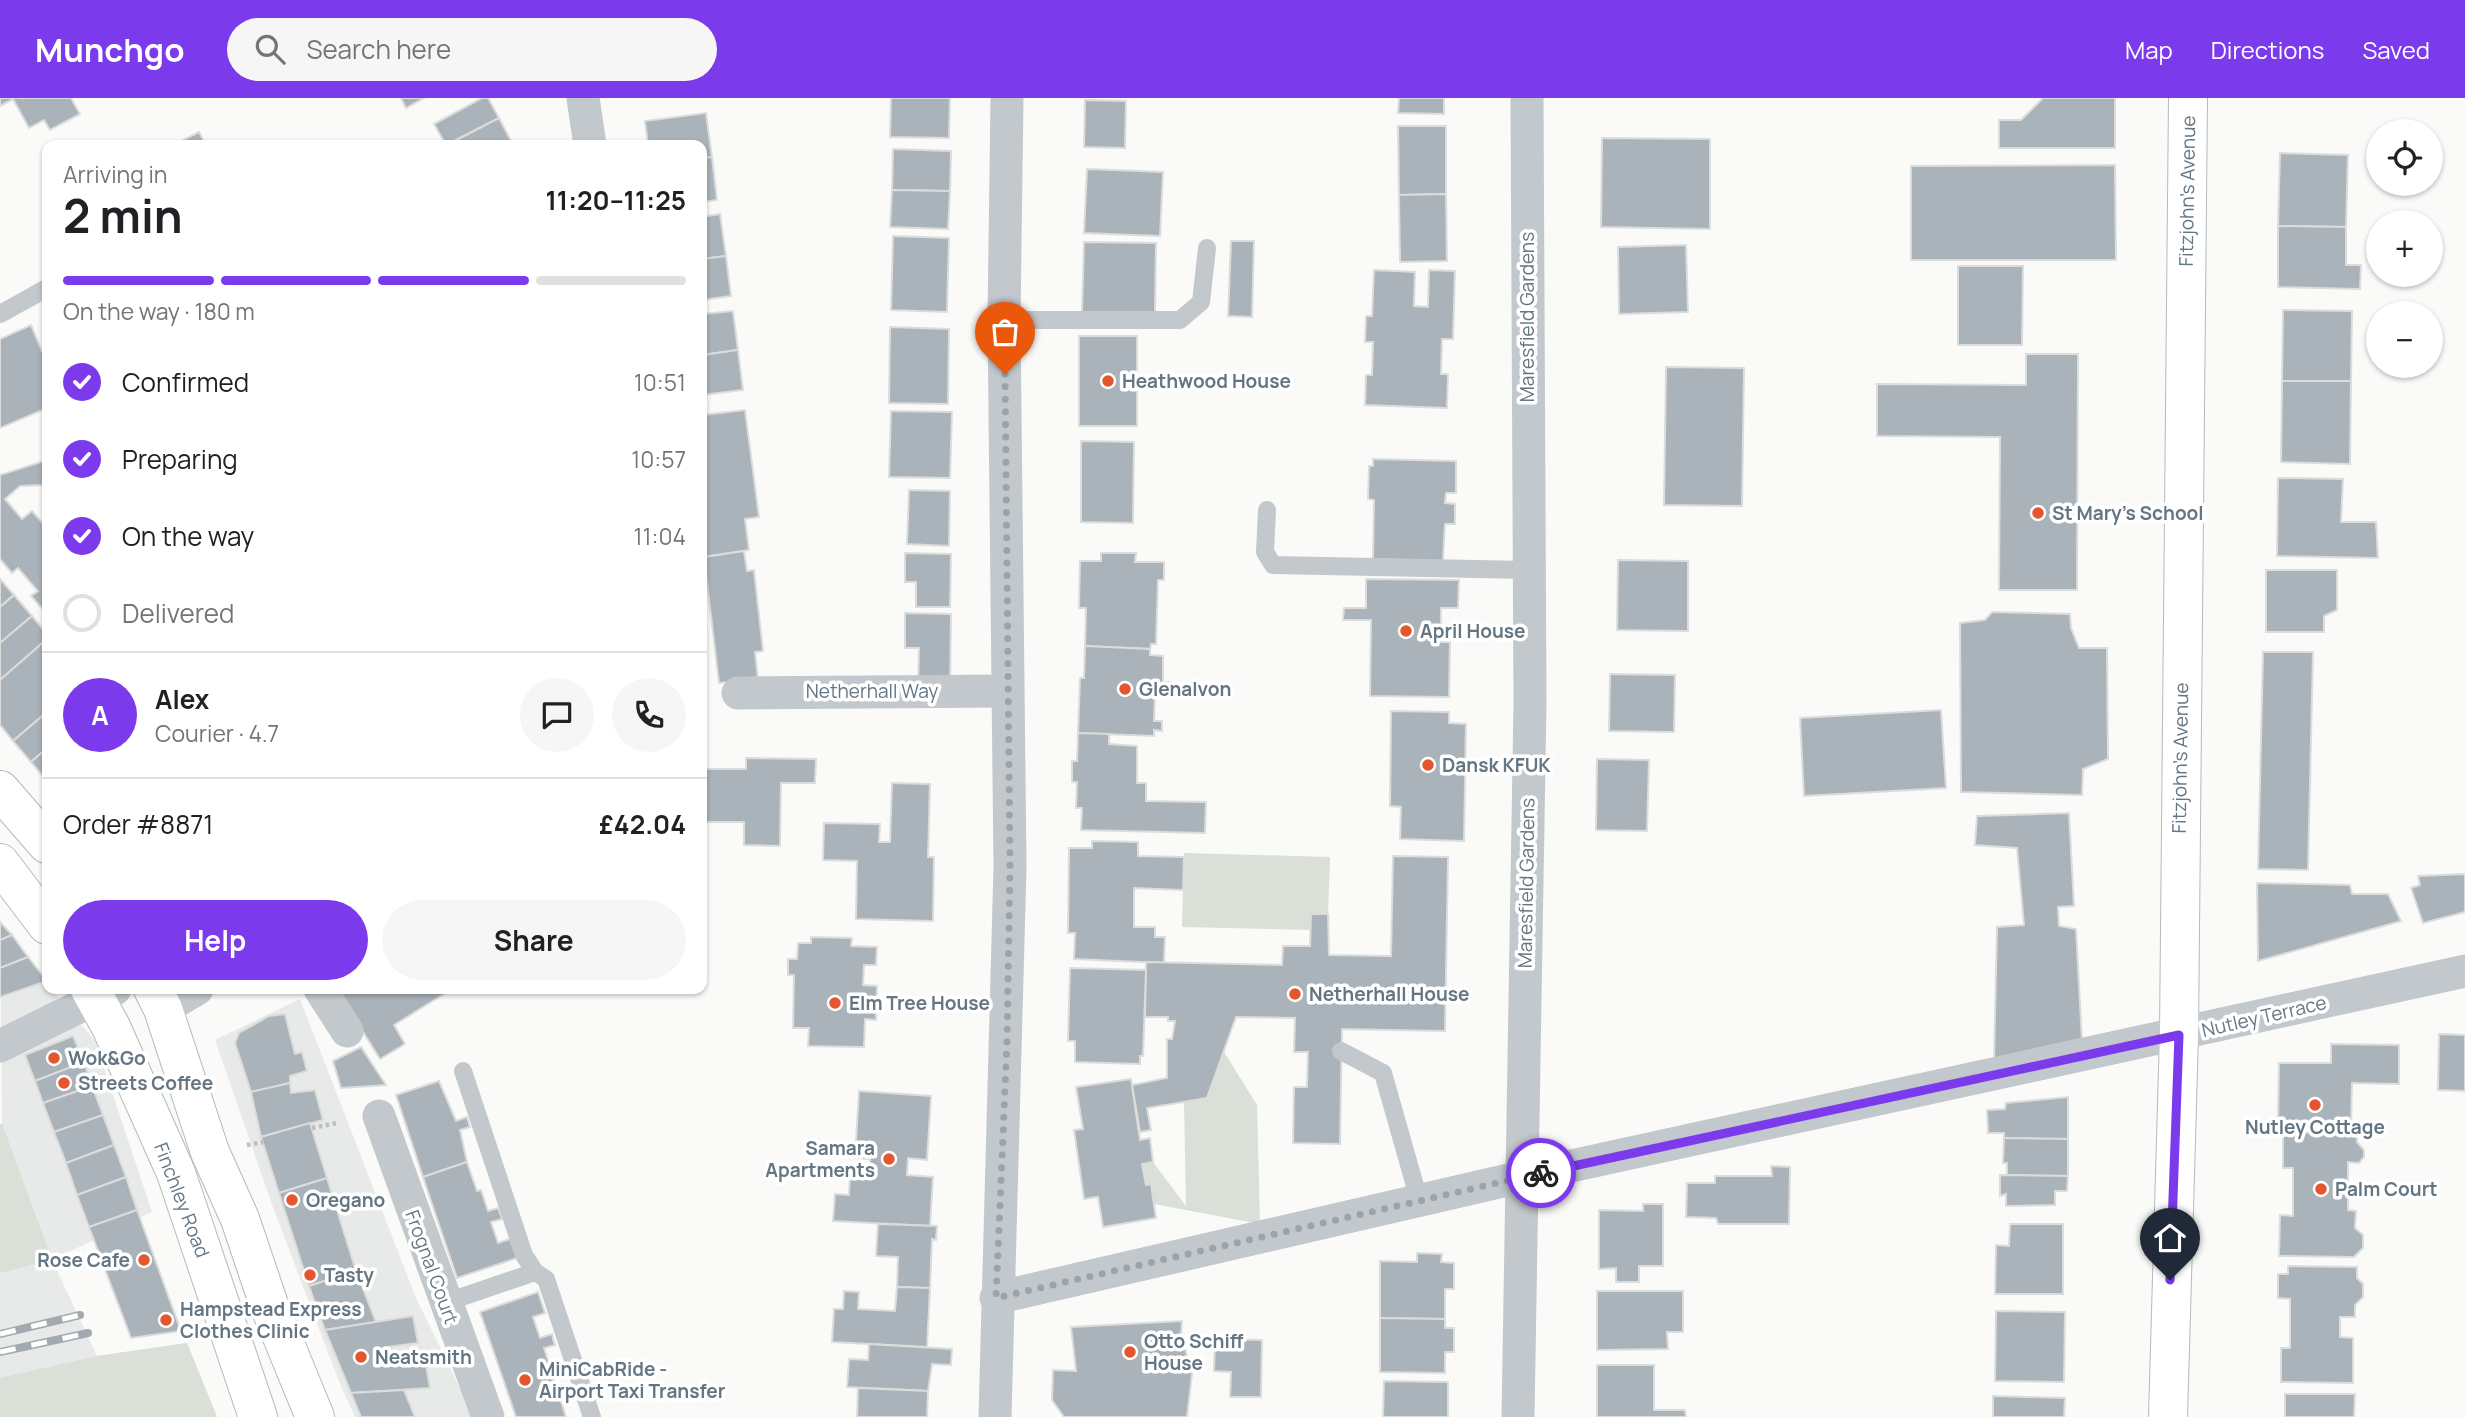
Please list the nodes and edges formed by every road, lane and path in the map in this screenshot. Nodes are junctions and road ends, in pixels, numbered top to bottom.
1 (583, 98) edge
2 (1007, 98) edge
3 (1527, 98) edge
4 (2188, 98) edge
5 (589, 140) edge
6 (1208, 248) dead end
7 (42, 291) edge
8 (0, 314) edge
9 (1004, 320) junction
10 (1267, 510) dead end
11 (1530, 570) junction
12 (1006, 691) junction
13 (738, 693) dead end
14 (0, 790) edge
15 (42, 838) edge
16 (0, 863) edge
17 (42, 918) edge
18 (2465, 971) edge
19 (97, 994) edge
20 (102, 994) edge
21 (178, 994) edge
22 (323, 994) edge
23 (158, 999) edge
24 (347, 1031) dead end
25 (2179, 1035) junction
26 (0, 1046) edge
27 (1342, 1051) dead end
28 (463, 1071) dead end
29 (379, 1115) dead end
30 (337, 1123) dead end
31 (312, 1128) dead end
32 (263, 1142) dead end
33 (243, 1145) dead end
34 (1521, 1177) junction
35 (1419, 1200) junction
36 (535, 1272) junction
37 (996, 1298) junction
38 (444, 1303) junction
39 (258, 1417) edge
40 (314, 1417) edge
41 (488, 1417) edge
42 (592, 1417) edge
43 (995, 1417) edge
44 (1518, 1417) edge
45 (2168, 1417) edge

1 - 5 street
2 - 9 street
3 - 11 street, Maresfield Gardens
4 - 25 main road, Fitzjohn's Avenue
6 - 9 lane
7 - 8 lane
9 - 12 street
10 - 11 lane
11 - 34 street, Maresfield Gardens
12 - 13 street, Netherhall Way
12 - 37 street
14 - 15 main road
16 - 17 main road
18 - 25 street, Nutley Terrace
19 - 26 street
20 - 39 main road, Finchley Road
21 - 23 street
22 - 24 street
23 - 40 main road
25 - 34 street, Nutley Terrace
25 - 45 main road, Fitzjohn's Avenue
27 - 35 lane
28 - 36 lane
29 - 38 street, Frognal Court
30 - 31 path
32 - 33 path
34 - 35 street, Nutley Terrace
34 - 44 street, Maresfield Gardens
35 - 37 street, Nutley Terrace
36 - 38 lane
36 - 42 lane
37 - 43 street
38 - 41 street, Frognal Court

